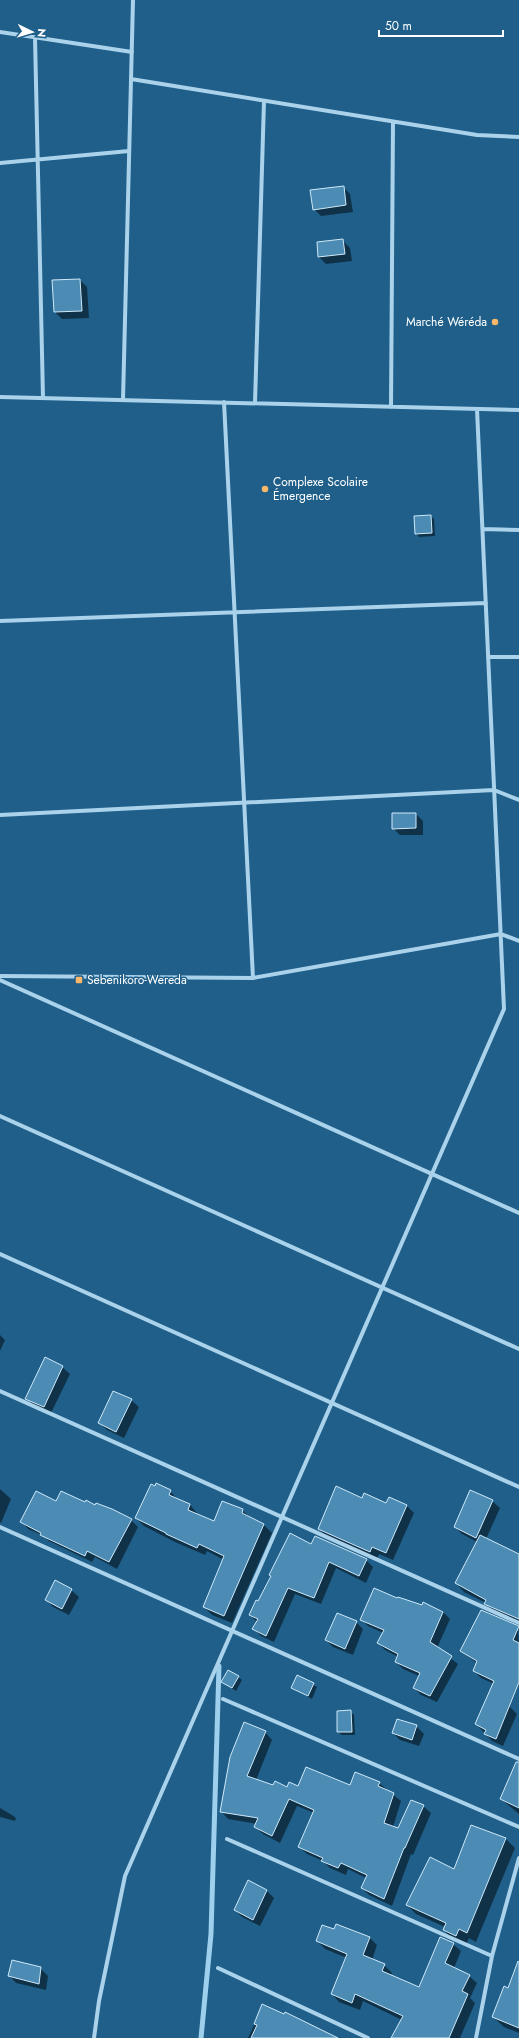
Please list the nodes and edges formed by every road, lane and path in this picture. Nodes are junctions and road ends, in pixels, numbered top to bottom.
1 (133, 0) edge
2 (0, 32) edge
3 (35, 38) junction
4 (132, 52) junction
5 (131, 80) junction
6 (264, 101) junction
7 (393, 122) junction
8 (519, 137) edge
9 (129, 151) junction
10 (39, 159) junction
11 (0, 163) edge
12 (0, 396) edge
13 (43, 398) junction
14 (123, 400) junction
15 (224, 402) junction
16 (255, 403) junction
17 (390, 407) junction
18 (477, 409) junction
19 (519, 410) edge
20 (482, 529) junction
21 (519, 530) edge
22 (486, 603) junction
23 (234, 612) junction
24 (0, 621) edge
25 (488, 657) junction
26 (519, 658) edge
27 (494, 790) junction
28 (519, 800) edge
29 (244, 803) junction
30 (0, 815) edge
31 (501, 934) junction
32 (519, 941) edge
33 (0, 976) edge
34 (253, 978) junction
35 (0, 980) edge
36 (0, 1116) edge
37 (432, 1174) junction
38 (519, 1213) edge
39 (0, 1254) edge
40 (383, 1288) junction
41 (519, 1349) edge
42 (0, 1391) edge
43 (332, 1403) junction
44 (519, 1487) edge
45 (282, 1517) junction
46 (0, 1527) edge
47 (519, 1623) edge
48 (232, 1631) junction
49 (223, 1699) dead end
50 (519, 1759) edge
51 (519, 1827) edge
52 (228, 1840) dead end
53 (519, 1858) edge
54 (492, 1956) junction
55 (218, 1968) dead end
56 (94, 2038) edge
57 (368, 2038) edge
58 (476, 2038) edge

1 - 4 street
2 - 3 street
3 - 4 street
3 - 10 street
4 - 5 street
5 - 6 street
5 - 9 street
6 - 7 street
6 - 16 street
7 - 8 street
7 - 17 street
9 - 10 street
9 - 14 street
10 - 11 street
10 - 13 street
12 - 13 street
13 - 14 street
14 - 15 street
15 - 16 street
15 - 23 street
16 - 17 street
17 - 18 street
18 - 19 street
18 - 20 street
20 - 21 street
20 - 22 street
22 - 23 street
22 - 25 street
23 - 24 street
23 - 29 street
25 - 26 street
25 - 27 street
27 - 28 street
27 - 29 street
27 - 31 street
29 - 30 street
29 - 34 street
31 - 32 street
31 - 34 street
31 - 37 street
33 - 34 street
35 - 37 street
36 - 40 street
37 - 38 street
37 - 40 street
39 - 43 street
40 - 41 street
40 - 43 street
42 - 45 street
43 - 44 street
43 - 45 street
45 - 47 street
45 - 48 street
46 - 48 street
48 - 50 street
48 - 56 street
49 - 51 street
52 - 54 street
53 - 54 street
54 - 58 street
55 - 57 street

